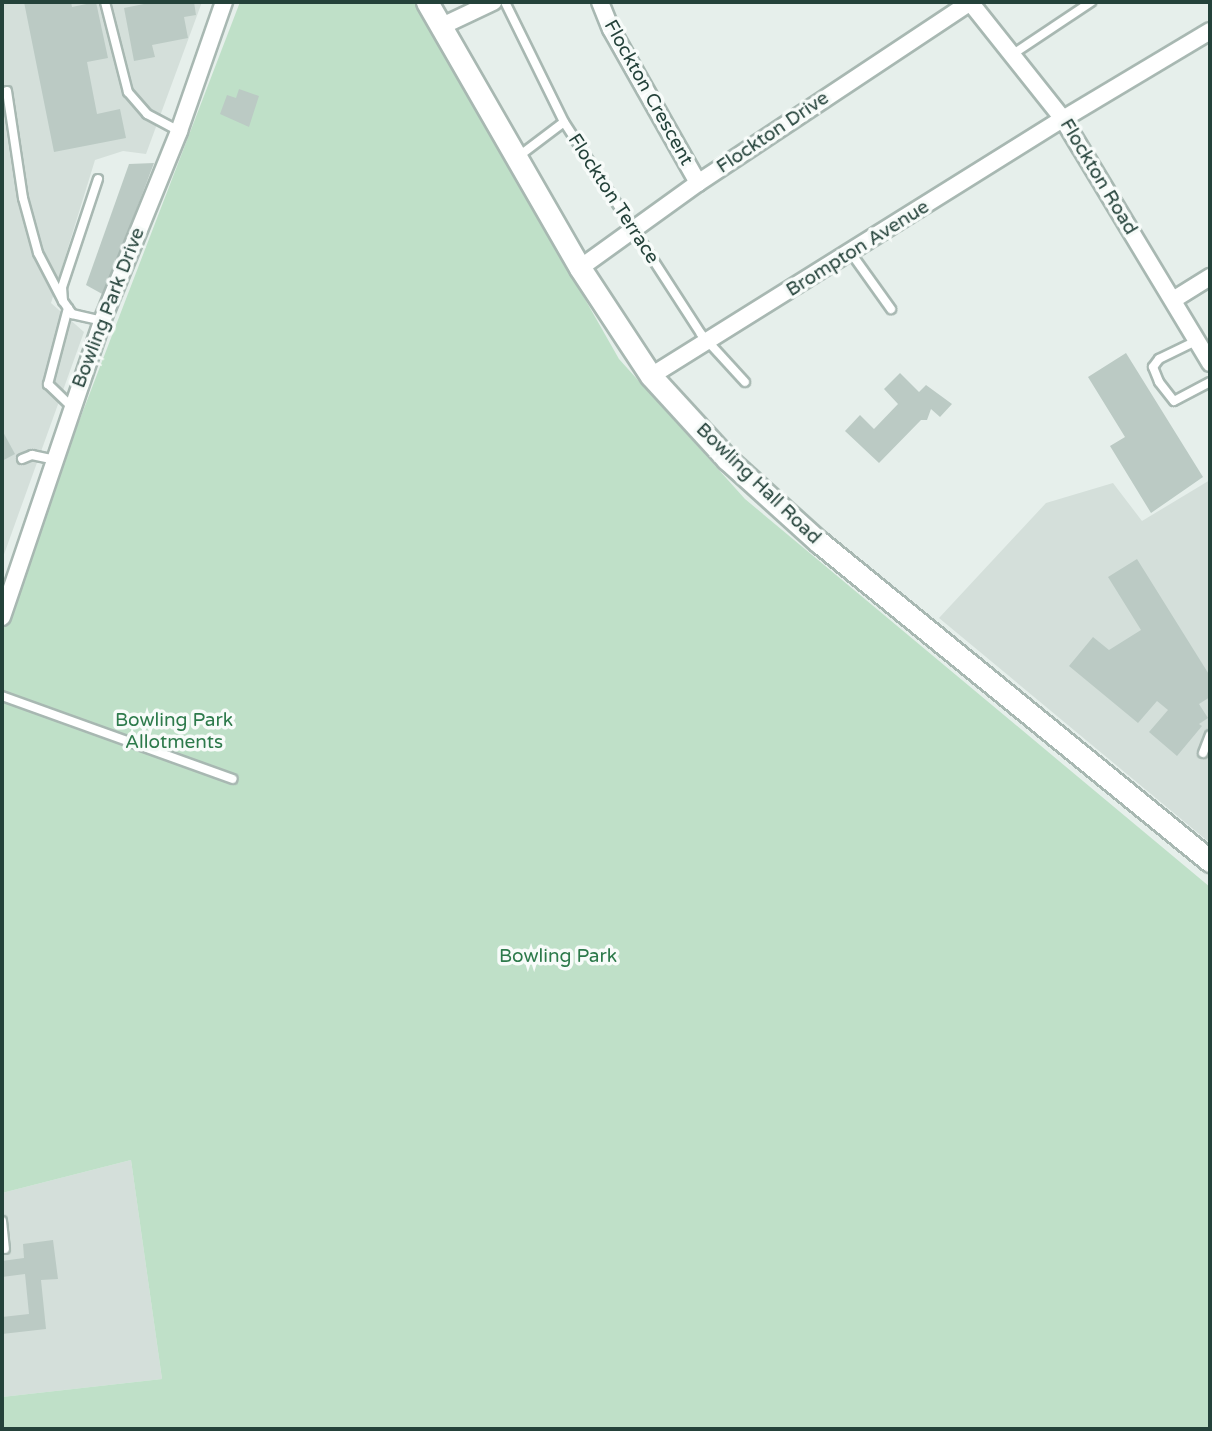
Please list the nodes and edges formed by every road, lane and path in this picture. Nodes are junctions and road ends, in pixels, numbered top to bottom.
1 (105, 2) edge
2 (224, 2) edge
3 (427, 2) edge
4 (493, 2) edge
5 (505, 2) edge
6 (600, 2) edge
7 (970, 2) edge
8 (1091, 2) edge
9 (440, 27) junction
10 (1210, 31) edge
11 (1013, 54) junction
12 (7, 91) dead end
13 (1063, 119) junction
14 (564, 122) junction
15 (179, 131) junction
16 (516, 159) junction
17 (98, 179) dead end
18 (698, 183) junction
19 (632, 229) junction
20 (852, 253) junction
21 (580, 268) junction
22 (1210, 277) edge
23 (1172, 300) junction
24 (65, 304) junction
25 (891, 309) dead end
26 (102, 321) junction
27 (1196, 341) junction
28 (708, 342) junction
29 (1210, 363) edge
30 (651, 376) junction
31 (1210, 382) edge
32 (745, 383) dead end
33 (72, 408) junction
34 (22, 459) dead end
35 (55, 460) junction
36 (2, 617) edge
37 (2, 696) edge
38 (1210, 735) edge
39 (1203, 753) dead end
40 (232, 779) dead end
41 (1210, 860) edge
42 (2, 1221) edge
43 (5, 1249) dead end

1 - 15 lane
2 - 15 street, Bowling Park Drive
3 - 9 street, Bowling Hall Road
4 - 9 street
5 - 14 lane, Flockton Terrace
6 - 18 street, Flockton Crescent
7 - 11 street, Flockton Road
7 - 18 street, Flockton Drive
8 - 11 lane
9 - 16 street, Bowling Hall Road
10 - 13 street, Brompton Avenue
11 - 13 street, Flockton Road
12 - 24 lane
13 - 20 street, Brompton Avenue
13 - 23 street, Flockton Road
14 - 16 lane
14 - 19 lane, Flockton Terrace
15 - 26 street, Bowling Park Drive
16 - 21 street, Bowling Hall Road
17 - 24 lane
18 - 19 street, Flockton Drive
19 - 21 street, Flockton Drive
19 - 28 lane, Flockton Terrace
20 - 25 lane
20 - 28 street, Brompton Avenue
21 - 30 street, Bowling Hall Road
22 - 23 street
23 - 27 street, Flockton Road
24 - 26 lane
24 - 33 lane
26 - 33 street, Bowling Park Drive
27 - 29 street, Flockton Road
27 - 31 lane
28 - 30 street, Brompton Avenue
28 - 32 lane, Flockton Terrace
30 - 41 street, Bowling Hall Road
33 - 35 street, Bowling Park Drive
34 - 35 lane
35 - 36 street, Bowling Park Drive
37 - 40 lane
38 - 39 lane
42 - 43 lane

